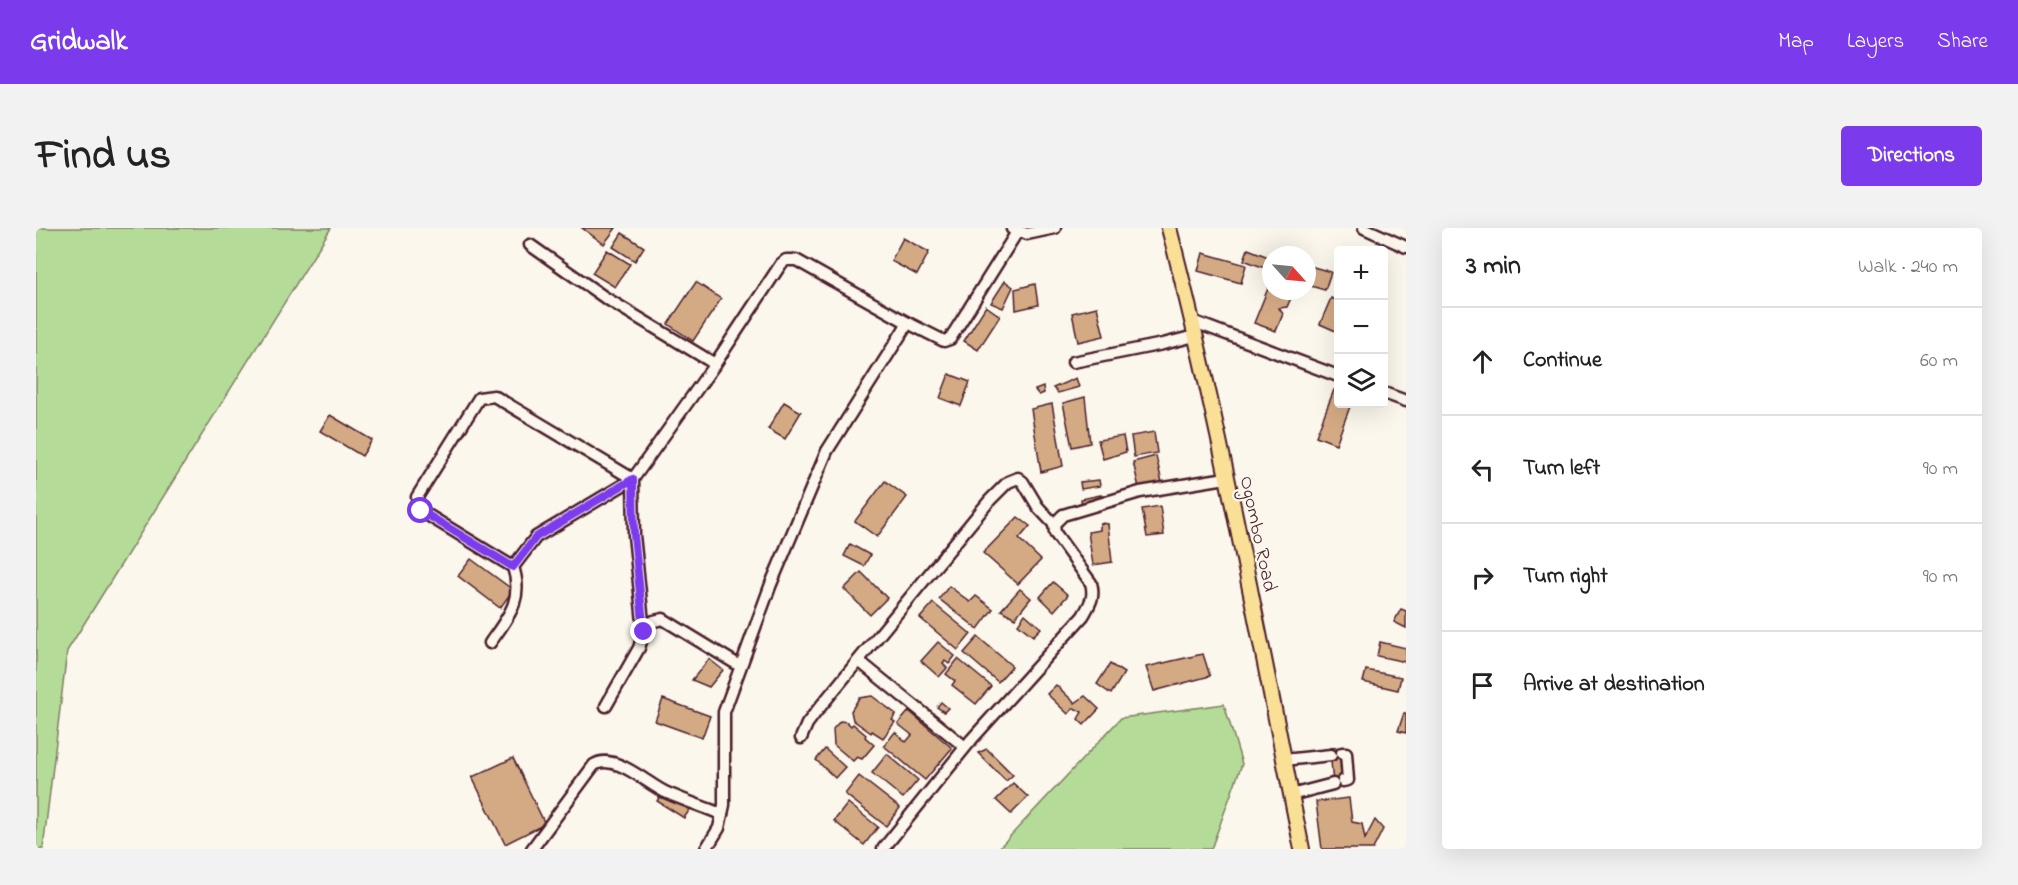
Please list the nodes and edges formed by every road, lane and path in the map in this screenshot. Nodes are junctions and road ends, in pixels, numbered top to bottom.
1 (1055, 228) edge
2 (1169, 228) edge
3 (1364, 228) edge
4 (1014, 230) edge
5 (530, 245) dead end
6 (1406, 246) edge
7 (1192, 321) junction
8 (908, 323) junction
9 (1195, 336) junction
10 (1073, 362) dead end
11 (715, 364) junction
12 (1334, 374) edge
13 (1388, 395) edge
14 (1406, 401) edge
15 (1226, 478) junction
16 (633, 479) junction
17 (1054, 524) junction
18 (513, 567) junction
19 (644, 626) junction
20 (490, 643) dead end
21 (859, 661) junction
22 (740, 666) junction
23 (606, 706) dead end
24 (801, 738) dead end
25 (965, 747) junction
26 (1284, 760) junction
27 (1291, 795) junction
28 (722, 814) junction
29 (532, 849) edge
30 (706, 849) edge
31 (883, 849) edge
32 (1302, 849) edge

1 - 4 street
2 - 7 main road, Ogombo Road
3 - 6 street
4 - 8 street
5 - 11 street
7 - 9 main road, Ogombo Road
7 - 12 street
8 - 11 street
8 - 22 street
9 - 10 street
9 - 15 main road, Ogombo Road
11 - 16 street
13 - 14 street
15 - 17 street
15 - 26 main road, Ogombo Road
16 - 18 street
16 - 18 street
16 - 19 street
17 - 21 street
17 - 25 street
18 - 20 street
19 - 22 street
19 - 23 street
21 - 24 street
21 - 25 street
22 - 28 street
25 - 31 street
26 - 27 main road, Ogombo Road
26 - 27 street
27 - 32 main road, Ogombo Road
28 - 29 street
28 - 30 street

